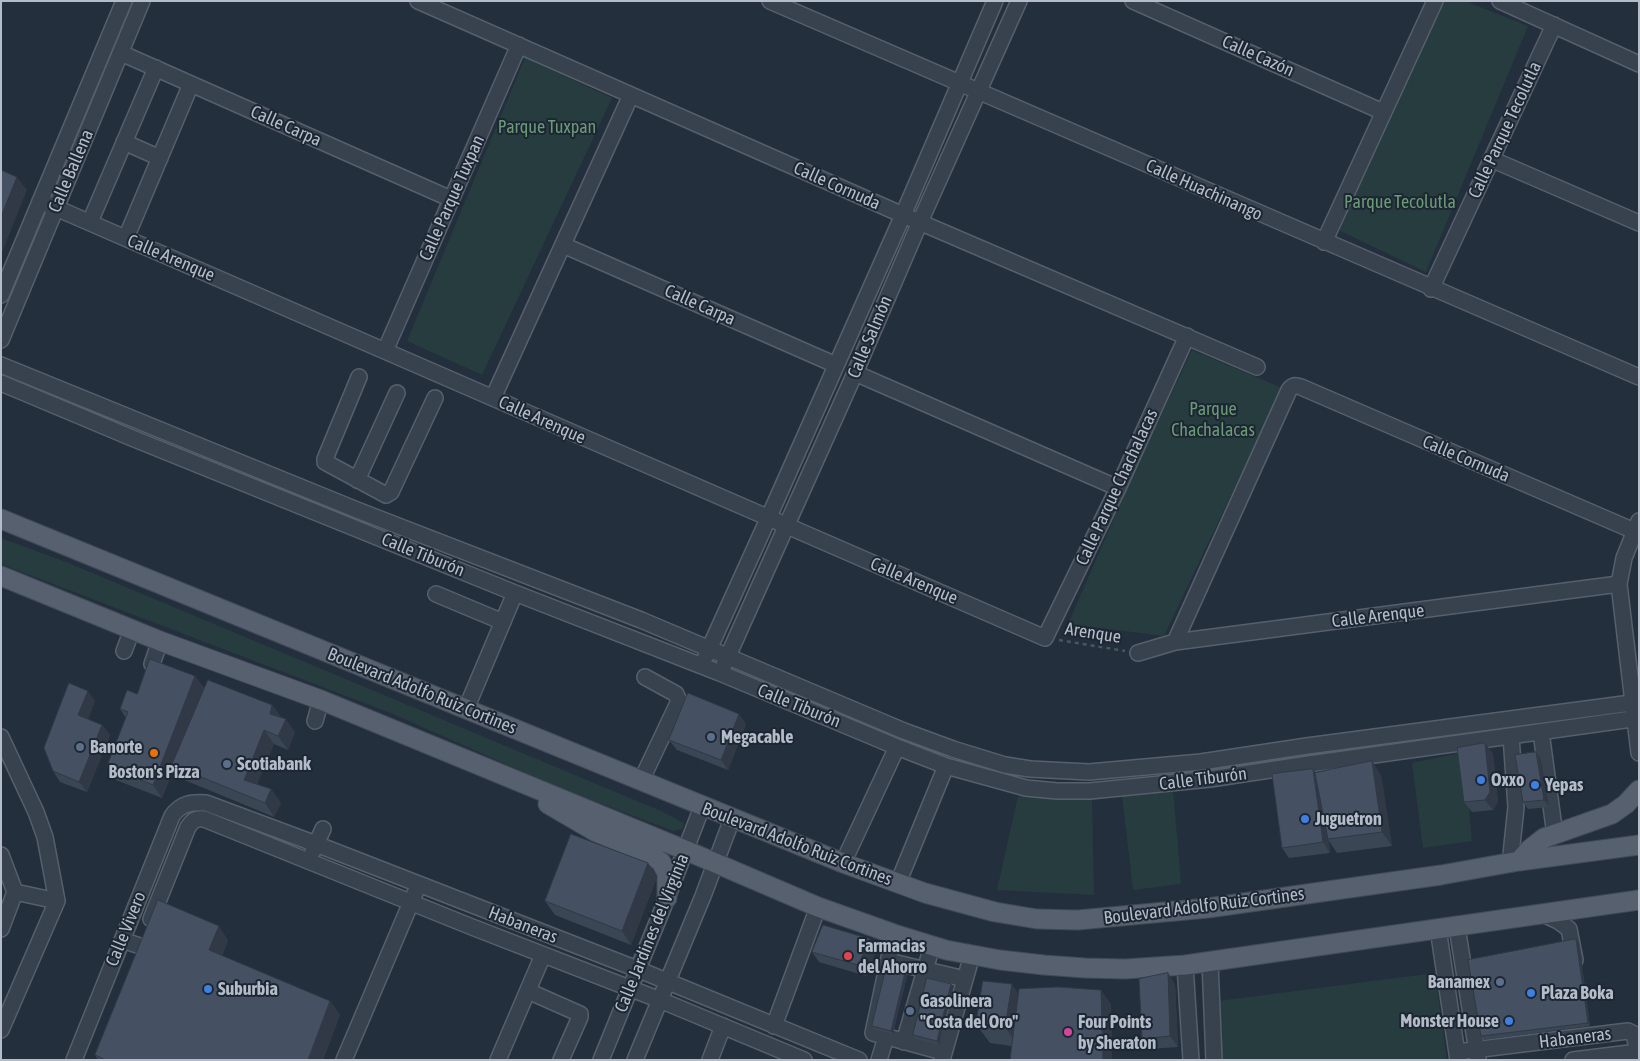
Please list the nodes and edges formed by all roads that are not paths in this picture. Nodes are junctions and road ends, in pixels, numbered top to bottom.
1 (124, 1) edge
2 (142, 1) edge
3 (418, 1) edge
4 (770, 1) edge
5 (995, 1) edge
6 (1018, 1) edge
7 (1133, 1) edge
8 (1434, 1) edge
9 (1500, 1) edge
10 (1554, 25) junction
11 (519, 44) junction
12 (121, 53) junction
13 (1639, 64) edge
14 (156, 68) junction
15 (960, 83) junction
16 (192, 84) junction
17 (979, 90) junction
18 (631, 95) junction
19 (1383, 112) junction
20 (124, 142) junction
21 (160, 158) junction
22 (1491, 159) junction
23 (451, 199) junction
24 (40, 201) junction
25 (56, 208) junction
26 (903, 215) junction
27 (90, 222) junction
28 (920, 222) junction
29 (1639, 223) edge
30 (126, 238) junction
31 (1324, 242) junction
32 (563, 245) junction
33 (1431, 289) junction
34 (1, 295) edge
35 (1186, 336) junction
36 (1, 340) edge
37 (385, 351) junction
38 (1, 364) edge
39 (836, 365) junction
40 (1257, 367) dead end
41 (855, 373) junction
42 (359, 377) dead end
43 (1639, 377) edge
44 (1, 383) edge
45 (397, 393) dead end
46 (435, 398) dead end
47 (493, 398) junction
48 (139, 422) junction
49 (132, 438) junction
50 (362, 483) junction
51 (1118, 488) junction
52 (357, 510) junction
53 (1, 519) edge
54 (768, 519) junction
55 (351, 525) junction
56 (786, 526) junction
57 (1637, 529) edge
58 (1, 576) edge
59 (1619, 584) junction
60 (515, 593) junction
61 (436, 594) dead end
62 (503, 622) junction
63 (132, 630) junction
64 (1045, 638) joint
65 (160, 641) junction
66 (1175, 642) junction
67 (709, 648) junction
68 (124, 651) dead end
69 (1138, 654) road end
70 (727, 656) junction
71 (152, 664) edge
72 (701, 666) junction
73 (720, 673) junction
74 (645, 677) dead end
75 (321, 700) junction
76 (1636, 702) edge
77 (466, 709) junction
78 (1637, 718) edge
79 (315, 721) dead end
80 (1540, 732) junction
81 (1511, 736) junction
82 (1, 737) edge
83 (897, 747) junction
84 (1639, 753) edge
85 (946, 766) junction
86 (496, 772) junction
87 (641, 782) junction
88 (1639, 790) edge
89 (185, 804) joint
90 (702, 807) junction
91 (198, 818) joint
92 (732, 819) junction
93 (323, 829) dead end
94 (1555, 835) junction
95 (316, 844) junction
96 (1639, 846) edge
97 (685, 850) junction
98 (1, 855) edge
99 (308, 862) junction
100 (715, 863) junction
101 (843, 863) junction
102 (1515, 863) junction
103 (898, 883) junction
104 (419, 885) junction
105 (15, 892) junction
106 (667, 898) junction
107 (57, 900) junction
108 (1639, 900) edge
109 (411, 903) junction
110 (818, 907) junction
111 (480, 908) junction
112 (1541, 913) junction
113 (472, 927) junction
114 (1457, 927) junction
115 (1, 929) edge
116 (1438, 929) junction
117 (894, 934) junction
118 (122, 940) junction
119 (932, 946) junction
120 (543, 955) junction
121 (972, 955) junction
122 (888, 962) junction
123 (1210, 962) junction
124 (1185, 965) junction
125 (637, 969) junction
126 (925, 970) junction
127 (1577, 977) edge
128 (965, 979) junction
129 (667, 981) junction
130 (894, 987) junction
131 (629, 988) junction
132 (528, 990) junction
133 (918, 994) junction
134 (660, 1000) junction
135 (958, 1003) junction
136 (889, 1006) junction
137 (913, 1012) junction
138 (876, 1019) junction
139 (953, 1020) junction
140 (3, 1022) edge
141 (723, 1026) junction
142 (774, 1026) junction
143 (908, 1027) junction
144 (936, 1033) junction
145 (1613, 1033) junction
146 (886, 1038) junction
147 (904, 1042) junction
148 (564, 1055) edge
149 (1478, 1055) edge
150 (1638, 1055) edge
151 (943, 1056) edge
152 (1458, 1056) edge
153 (1617, 1057) edge
154 (74, 1060) edge
155 (344, 1060) edge
156 (498, 1060) edge
157 (601, 1060) edge
158 (636, 1060) edge
159 (710, 1060) edge
160 (804, 1060) edge
161 (858, 1060) edge
162 (879, 1060) edge
163 (1191, 1060) edge
164 (1214, 1060) edge
165 (1572, 1060) edge

1 - 24 street, Calle Ballena
2 - 12 street, Calle Ballena
3 - 11 street, Calle Cornuda
4 - 15 street, Calle Huachinango
5 - 15 street, Calle Salmón
6 - 17 street, Calle Salmón
7 - 19 street, Calle Cazón
8 - 19 street
9 - 10 street
10 - 13 street
10 - 22 street, Calle Parque Tecolutla
11 - 18 street, Calle Cornuda
11 - 23 street, Calle Parque Tuxpan
12 - 14 street, Calle Carpa
12 - 25 street, Calle Ballena
14 - 16 street, Calle Carpa
14 - 20 street
15 - 17 street, Calle Huachinango
15 - 26 street, Calle Salmón
16 - 21 street
16 - 23 street, Calle Carpa
17 - 28 street, Calle Salmón
17 - 31 street, Calle Huachinango
18 - 26 street, Calle Cornuda
18 - 32 street
19 - 31 street
20 - 21 street
20 - 27 street
21 - 30 street
22 - 29 street
22 - 33 street, Calle Parque Tecolutla
23 - 37 street, Calle Parque Tuxpan
24 - 25 street, Calle Arenque
24 - 34 street, Calle Ballena
25 - 27 street, Calle Arenque
25 - 36 street, Calle Ballena
26 - 28 street, Calle Cornuda
26 - 39 street, Calle Salmón
27 - 30 street, Calle Arenque
28 - 35 street, Calle Cornuda
28 - 41 street, Calle Salmón
30 - 37 street, Calle Arenque
31 - 33 street, Calle Huachinango
32 - 39 street, Calle Carpa
32 - 47 street
33 - 43 street, Calle Huachinango
35 - 40 street, Calle Cornuda
35 - 51 street, Calle Parque Chachalacas
37 - 47 street, Calle Arenque
38 - 48 street, Calle Tiburón
39 - 54 street, Calle Salmón
41 - 51 street
41 - 56 street, Calle Salmón
42 - 50 street
44 - 49 street, Calle Tiburón
45 - 50 street
46 - 50 street
47 - 54 street, Calle Arenque
48 - 49 street
48 - 52 street, Calle Tiburón
49 - 55 street, Calle Tiburón
50 - 52 street
51 - 64 street, Calle Parque Chachalacas
52 - 55 street
52 - 67 street, Calle Tiburón
53 - 77 main road, Boulevard Adolfo Ruiz Cortines
54 - 56 street, Calle Arenque
54 - 67 street, Calle Salmón
55 - 60 street, Calle Tiburón
56 - 64 street, Calle Arenque
56 - 70 street, Calle Salmón
57 - 59 street
57 - 66 street, Calle Cornuda
58 - 63 main road
59 - 66 street, Calle Arenque
59 - 76 street
60 - 62 street
60 - 72 street, Calle Tiburón
61 - 62 street
62 - 77 street
63 - 65 main road
63 - 68 street
65 - 71 street
65 - 75 main road
66 - 69 street, Calle Arenque
67 - 70 street, Calle Tiburón
67 - 72 street, Calle Salmón
70 - 73 street, Calle Salmón
70 - 76 street, Calle Tiburón
72 - 73 street, Calle Tiburón
73 - 83 street, Calle Tiburón
74 - 87 street
75 - 79 street
75 - 86 main road
76 - 78 street
77 - 87 main road, Boulevard Adolfo Ruiz Cortines
78 - 80 street, Calle Tiburón
78 - 84 street
80 - 81 street, Calle Tiburón
80 - 94 street
81 - 85 street, Calle Tiburón
81 - 102 street
82 - 107 street
83 - 85 street, Calle Tiburón
83 - 101 street
85 - 103 street
86 - 97 main road
86 - 106 main road
87 - 90 main road, Boulevard Adolfo Ruiz Cortines
88 - 94 main road
89 - 95 street, Habaneras
89 - 118 street, Calle Vivero
90 - 92 main road, Boulevard Adolfo Ruiz Cortines
90 - 97 street, Calle Jardines del Virginia
91 - 99 street, Habaneras
91 - 118 street, Calle Vivero
92 - 100 street, Calle Jardines del Virginia
92 - 101 main road, Boulevard Adolfo Ruiz Cortines
93 - 95 street
94 - 102 main road
95 - 99 street
95 - 104 street, Habaneras
96 - 102 main road, Boulevard Adolfo Ruiz Cortines
97 - 100 main road
97 - 106 street, Calle Jardines del Virginia
98 - 105 street
99 - 109 street, Habaneras
100 - 110 main road
100 - 129 street, Calle Jardines del Virginia
101 - 103 main road, Boulevard Adolfo Ruiz Cortines
102 - 103 main road, Boulevard Adolfo Ruiz Cortines
104 - 109 street
104 - 111 street, Habaneras
105 - 107 street
105 - 115 street
106 - 125 street, Calle Jardines del Virginia
107 - 140 street
108 - 112 main road
109 - 113 street, Habaneras
109 - 155 street
110 - 117 main road
110 - 142 street
111 - 113 street
111 - 125 street, Habaneras
112 - 114 main road
112 - 127 street
113 - 120 street, Habaneras
114 - 116 main road
114 - 149 street
116 - 123 main road
116 - 152 street
117 - 119 main road
117 - 122 street
118 - 154 street, Calle Vivero
119 - 121 main road
119 - 126 street
120 - 131 street, Habaneras
120 - 132 street
121 - 124 main road
121 - 128 street
122 - 126 street
122 - 130 street
123 - 124 main road
123 - 164 street
124 - 163 street
125 - 129 street, Habaneras
125 - 131 street, Calle Jardines del Virginia
126 - 128 street
126 - 133 street
128 - 135 street
129 - 134 street, Calle Jardines del Virginia
129 - 142 street, Habaneras
130 - 133 street
130 - 136 street
131 - 134 street, Habaneras
131 - 157 street, Calle Jardines del Virginia
132 - 148 street
132 - 156 street
133 - 135 street
133 - 137 street
134 - 141 street, Habaneras
134 - 158 street, Calle Jardines del Virginia
135 - 139 street
136 - 137 street
136 - 138 street
137 - 139 street
137 - 143 street
138 - 143 street
138 - 146 street
139 - 144 street
141 - 159 street
141 - 160 street, Habaneras
142 - 161 street, Habaneras
143 - 144 street
143 - 147 street
144 - 151 street
145 - 149 street, Habaneras
145 - 150 street, Habaneras
145 - 153 street
146 - 147 street
146 - 162 street
147 - 151 street
149 - 152 street, Habaneras
150 - 153 street, Habaneras
153 - 165 street, Habaneras

